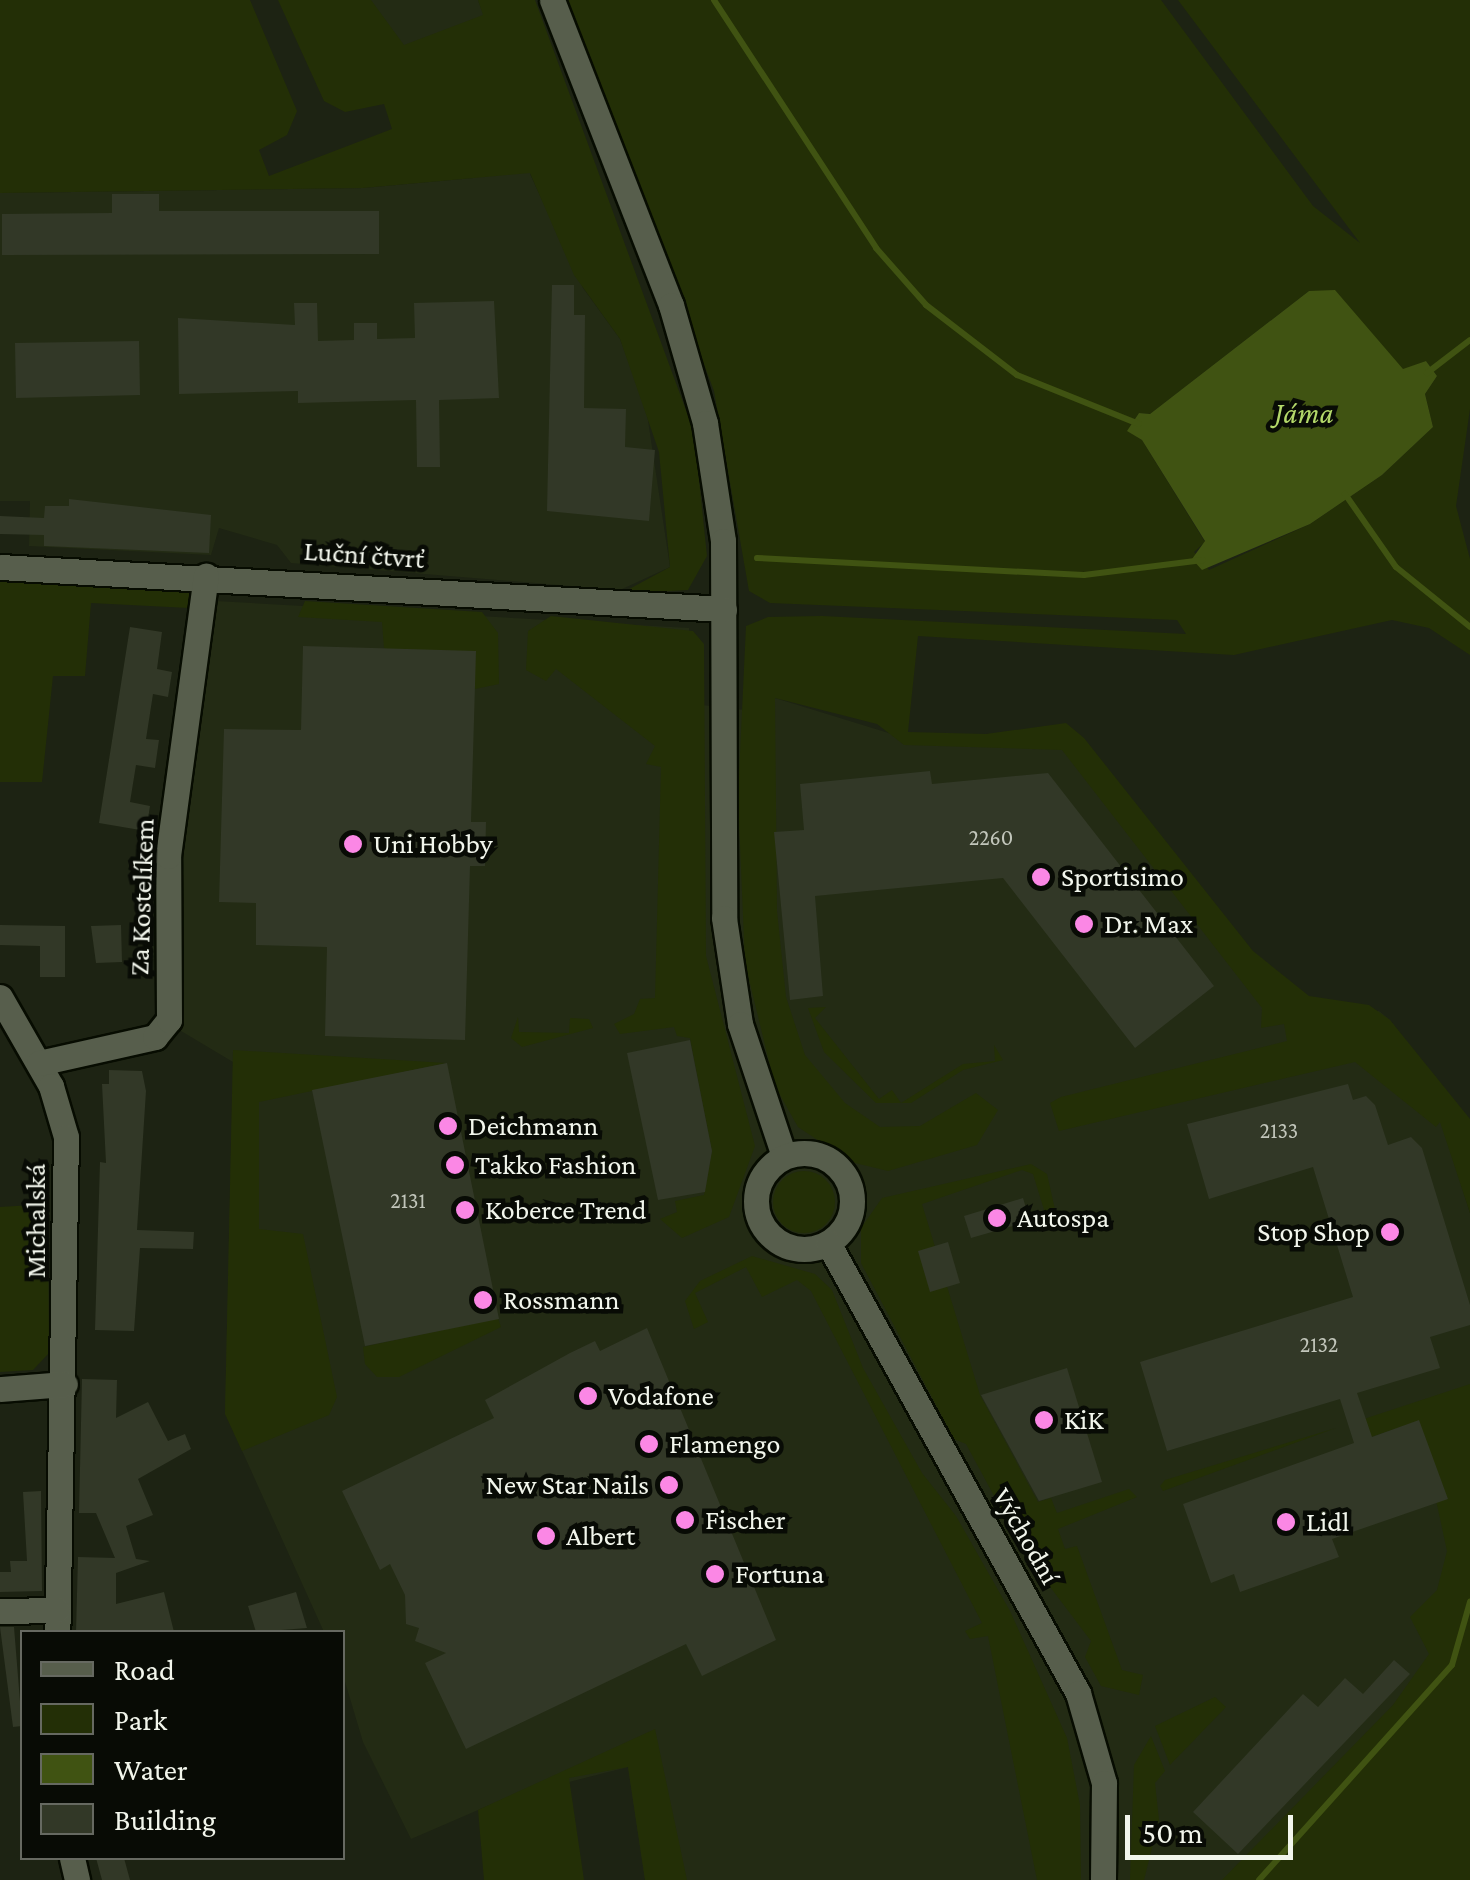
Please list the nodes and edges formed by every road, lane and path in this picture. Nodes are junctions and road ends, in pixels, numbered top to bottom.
1 (552, 0) edge
2 (0, 567) edge
3 (206, 576) junction
4 (724, 609) junction
5 (0, 998) edge
6 (40, 1063) junction
7 (784, 1156) junction
8 (828, 1243) junction
9 (64, 1384) junction
10 (0, 1389) edge
11 (0, 1611) edge
12 (57, 1621) edge
13 (1103, 1880) edge

1 - 4 street
2 - 3 street, Luční čtvrť
3 - 4 street, Luční čtvrť
3 - 6 street, Za Kostelíkem
4 - 7 street
5 - 6 street, Michalská
6 - 9 street, Michalská
7 - 8 street
7 - 8 street
8 - 13 street, Východní
9 - 10 street
9 - 12 street, Michalská
11 - 12 street

